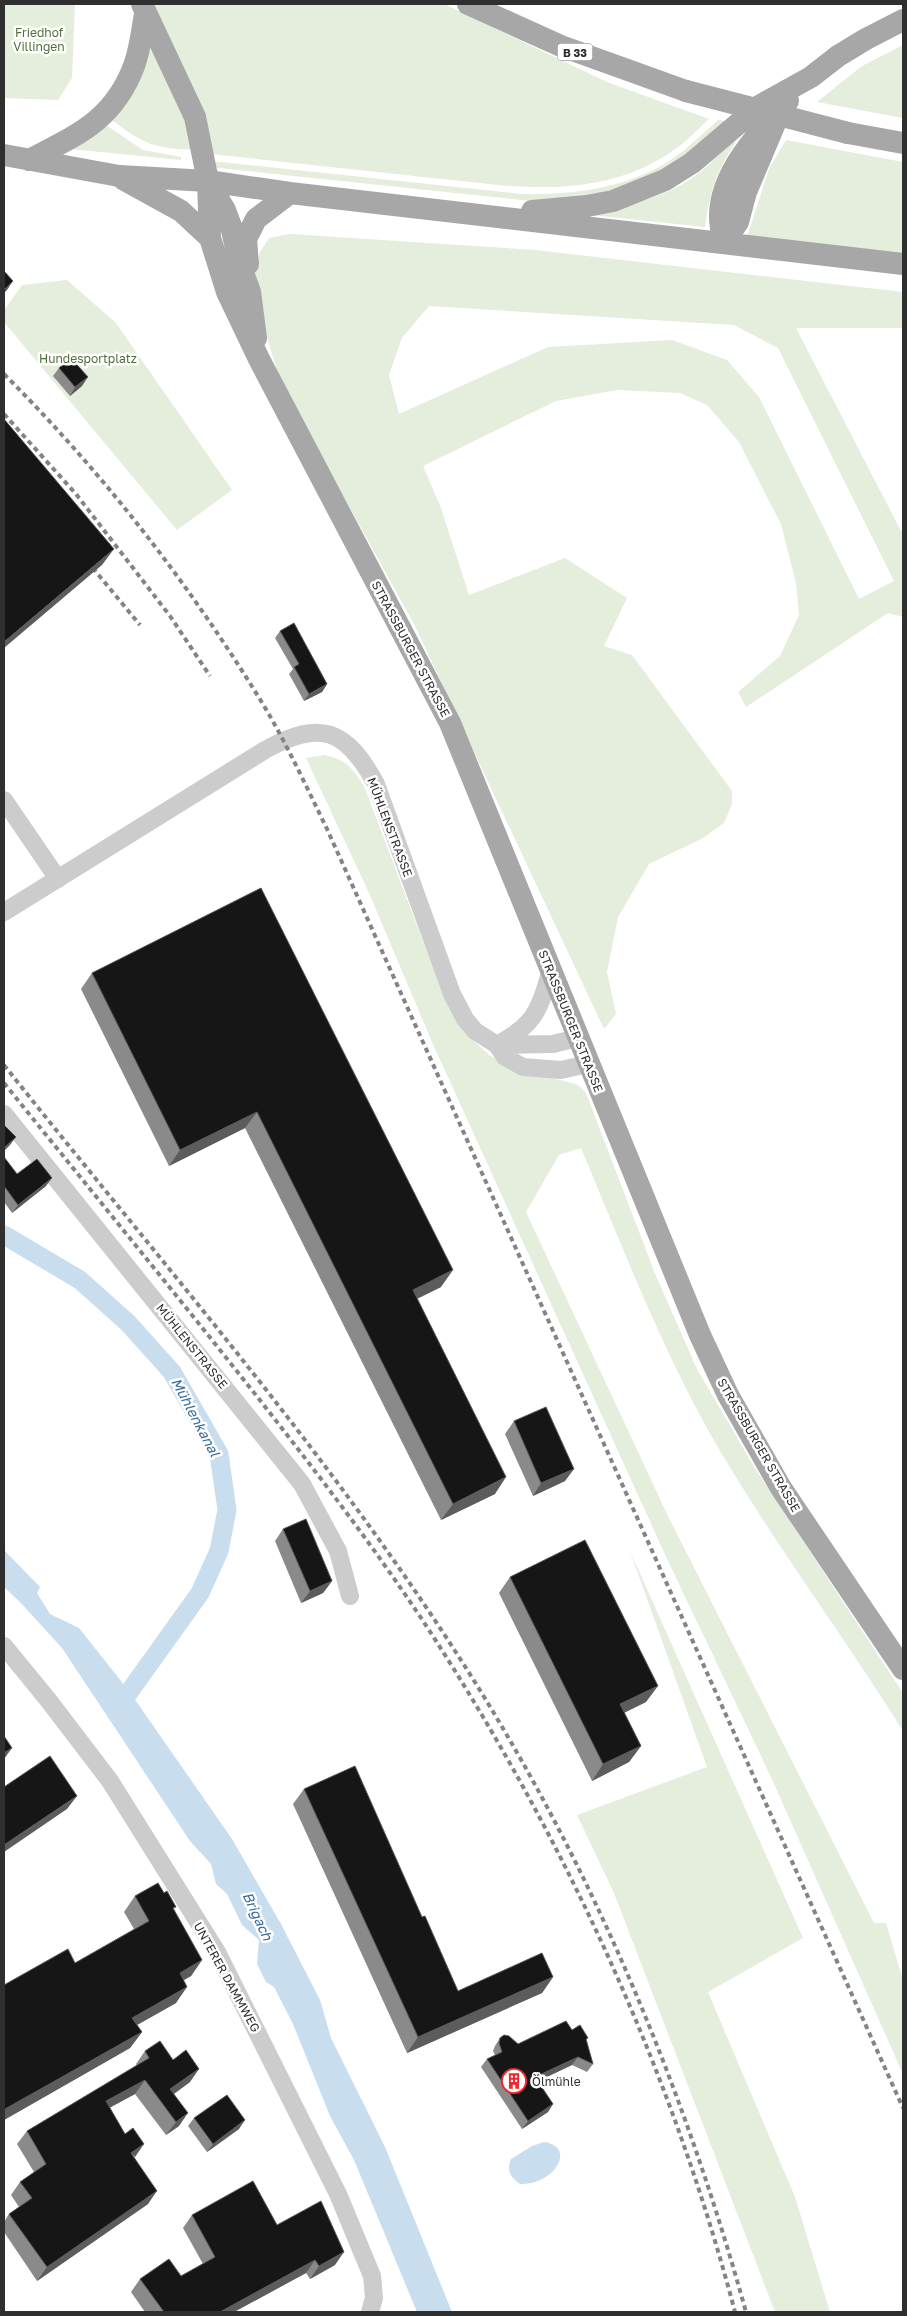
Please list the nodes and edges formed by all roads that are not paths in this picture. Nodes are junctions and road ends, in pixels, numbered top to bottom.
1 (468, 4) edge
2 (143, 9) edge
3 (903, 20) edge
4 (810, 77) junction
5 (903, 143) edge
6 (4, 154) edge
7 (29, 160) junction
8 (119, 176) junction
9 (208, 181) junction
10 (290, 193) junction
11 (464, 213) junction
12 (210, 238) junction
13 (722, 243) junction
14 (903, 264) edge
15 (250, 292) junction
16 (260, 359) junction
17 (4, 800) edge
18 (58, 879) junction
19 (4, 912) edge
20 (551, 970) junction
21 (577, 1038) junction
22 (497, 1045) junction
23 (588, 1064) junction
24 (4, 1114) edge
25 (350, 1596) dead end
26 (4, 1646) edge
27 (903, 1669) edge
28 (370, 2312) edge

1 - 5 main road, B 33, bridge
2 - 7 main road
2 - 9 main road
3 - 4 main road
4 - 11 main road
4 - 13 main road
6 - 7 main road
7 - 8 main road
8 - 9 main road
8 - 12 main road, STRASSBURGER STRASSE
9 - 10 main road
9 - 12 main road, STRASSBURGER STRASSE
9 - 15 main road, STRASSBURGER STRASSE
10 - 11 main road
10 - 15 main road, STRASSBURGER STRASSE
11 - 13 main road
12 - 16 main road, STRASSBURGER STRASSE
13 - 14 main road
15 - 16 main road, STRASSBURGER STRASSE
16 - 20 main road, STRASSBURGER STRASSE
17 - 18 street
18 - 19 street, MÜHLENSTRASSE
18 - 22 street, MÜHLENSTRASSE
20 - 21 main road, STRASSBURGER STRASSE
20 - 22 street
21 - 22 street
21 - 23 main road, STRASSBURGER STRASSE
22 - 23 street, MÜHLENSTRASSE
23 - 27 main road, STRASSBURGER STRASSE
24 - 25 street, MÜHLENSTRASSE
26 - 28 street, UNTERER DAMMWEG

